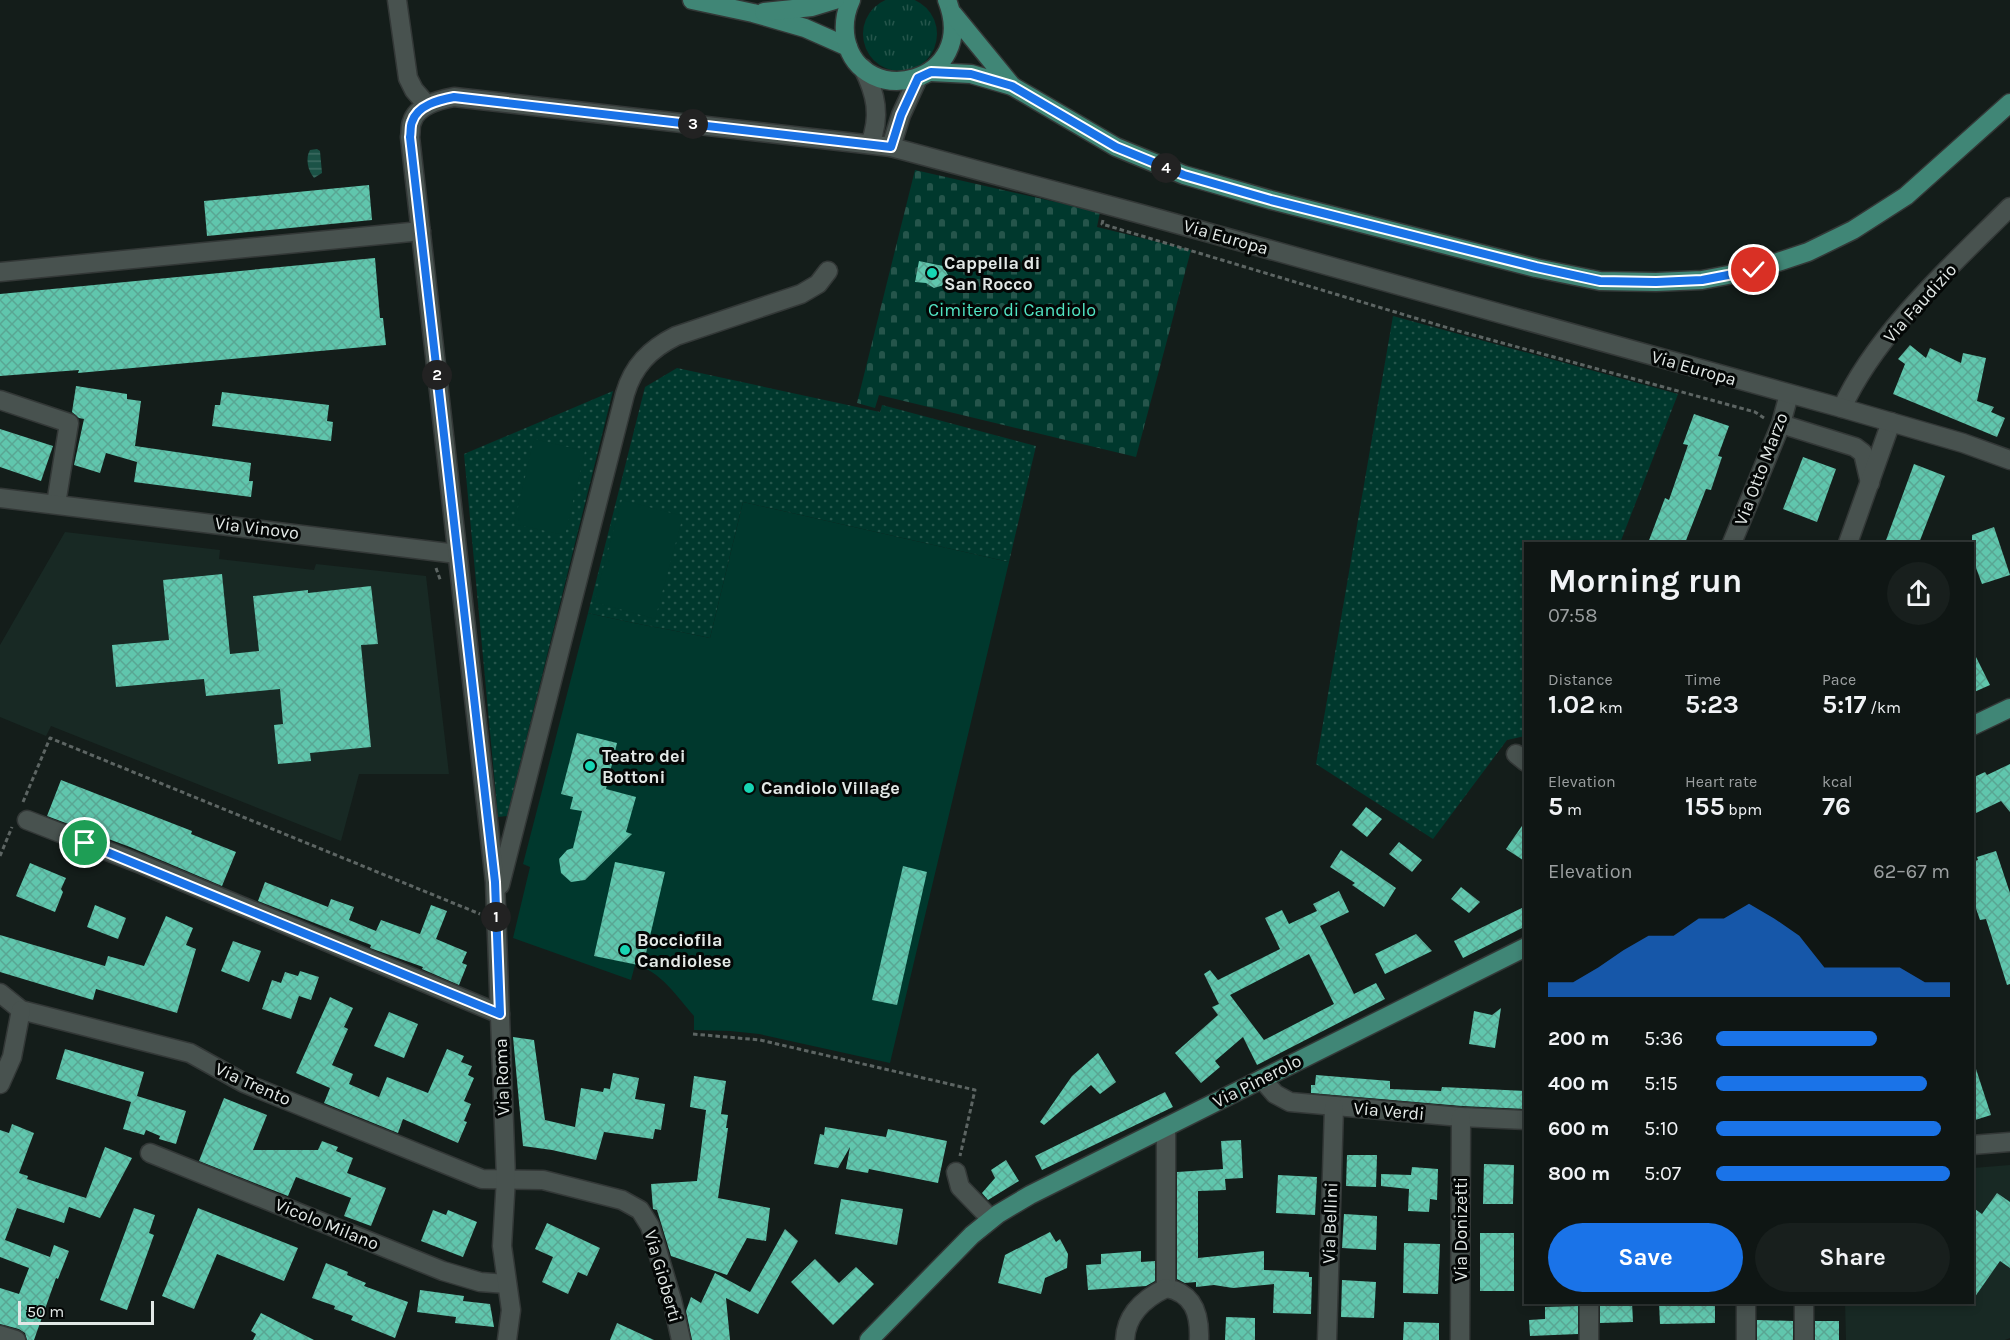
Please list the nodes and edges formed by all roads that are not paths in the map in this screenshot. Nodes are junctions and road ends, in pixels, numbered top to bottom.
1 (397, 0) edge
2 (692, 0) edge
3 (836, 0) edge
4 (852, 0) edge
5 (950, 7) edge
6 (753, 13) junction
7 (848, 47) junction
8 (863, 68) junction
9 (924, 75) junction
10 (1012, 86) junction
11 (2010, 103) edge
12 (427, 105) junction
13 (870, 144) junction
14 (891, 147) junction
15 (2010, 207) edge
16 (421, 231) junction
17 (828, 271) dead end
18 (0, 273) edge
19 (1789, 394) junction
20 (0, 400) edge
21 (1842, 408) junction
22 (1891, 423) junction
23 (1773, 424) junction
24 (2010, 460) edge
25 (1870, 485) junction
26 (0, 498) edge
27 (56, 504) junction
28 (1732, 542) edge
29 (1848, 542) edge
30 (457, 554) junction
31 (2010, 708) edge
32 (1974, 725) edge
33 (21, 817) road end
34 (487, 909) junction
35 (1524, 948) edge
36 (0, 993) edge
37 (21, 1010) junction
38 (500, 1014) junction
39 (1262, 1079) junction
40 (0, 1084) edge
41 (1334, 1107) junction
42 (1461, 1117) junction
43 (1524, 1120) edge
44 (1166, 1127) junction
45 (2010, 1142) edge
46 (1974, 1145) edge
47 (150, 1153) dead end
48 (956, 1172) road end
49 (506, 1178) junction
50 (991, 1219) junction
51 (507, 1284) junction
52 (1166, 1287) junction
53 (1589, 1304) edge
54 (1746, 1304) edge
55 (1804, 1304) edge
56 (0, 1335) edge
57 (16, 1340) edge
58 (507, 1340) edge
59 (681, 1340) edge
60 (868, 1340) edge
61 (1125, 1340) edge
62 (1199, 1340) edge
63 (1327, 1340) edge
64 (1460, 1340) edge
65 (1589, 1340) edge
66 (1746, 1340) edge
67 (1804, 1340) edge

1 - 12 street
2 - 6 main road
3 - 6 main road
4 - 7 main road
5 - 9 main road
5 - 10 main road
6 - 7 main road
7 - 8 main road
8 - 9 main road
8 - 13 street
9 - 10 main road
9 - 14 street
10 - 11 main road
12 - 13 street, Via Europa
12 - 16 street, Via Roma
13 - 14 street, Via Europa
14 - 19 street, Via Europa
15 - 21 street, Via Faudizio
16 - 18 street
16 - 30 street, Via Roma
17 - 34 street
19 - 21 street, Via Europa
19 - 23 street, Via Otto Marzo
20 - 27 street
21 - 22 street, Via Europa
22 - 24 street, Via Europa
22 - 25 street
23 - 25 street
23 - 28 street, Via Otto Marzo
25 - 29 street
26 - 27 street, Via Vinovo
27 - 30 street, Via Vinovo
30 - 34 street, Via Roma
31 - 32 main road
33 - 38 street
34 - 38 street, Via Roma
35 - 39 main road, Via Pinerolo
36 - 37 street, Via Trento
37 - 40 street
37 - 49 street, Via Trento
38 - 49 street, Via Roma
39 - 41 street, Via Verdi
39 - 44 main road, Via Pinerolo
41 - 42 street, Via Verdi
41 - 63 street, Via Bellini
42 - 43 street, Via Verdi
42 - 64 street, Via Donizetti
44 - 50 main road, Via Pinerolo
44 - 52 street
45 - 46 street
47 - 51 street, Vicolo Milano
48 - 50 street
49 - 51 street, Via Roma
49 - 59 street, Via Gioberti
50 - 60 main road, Via Pinerolo
51 - 58 street, Via Roma
52 - 61 street
52 - 62 street
53 - 65 street
54 - 66 street
55 - 67 street
56 - 57 street

